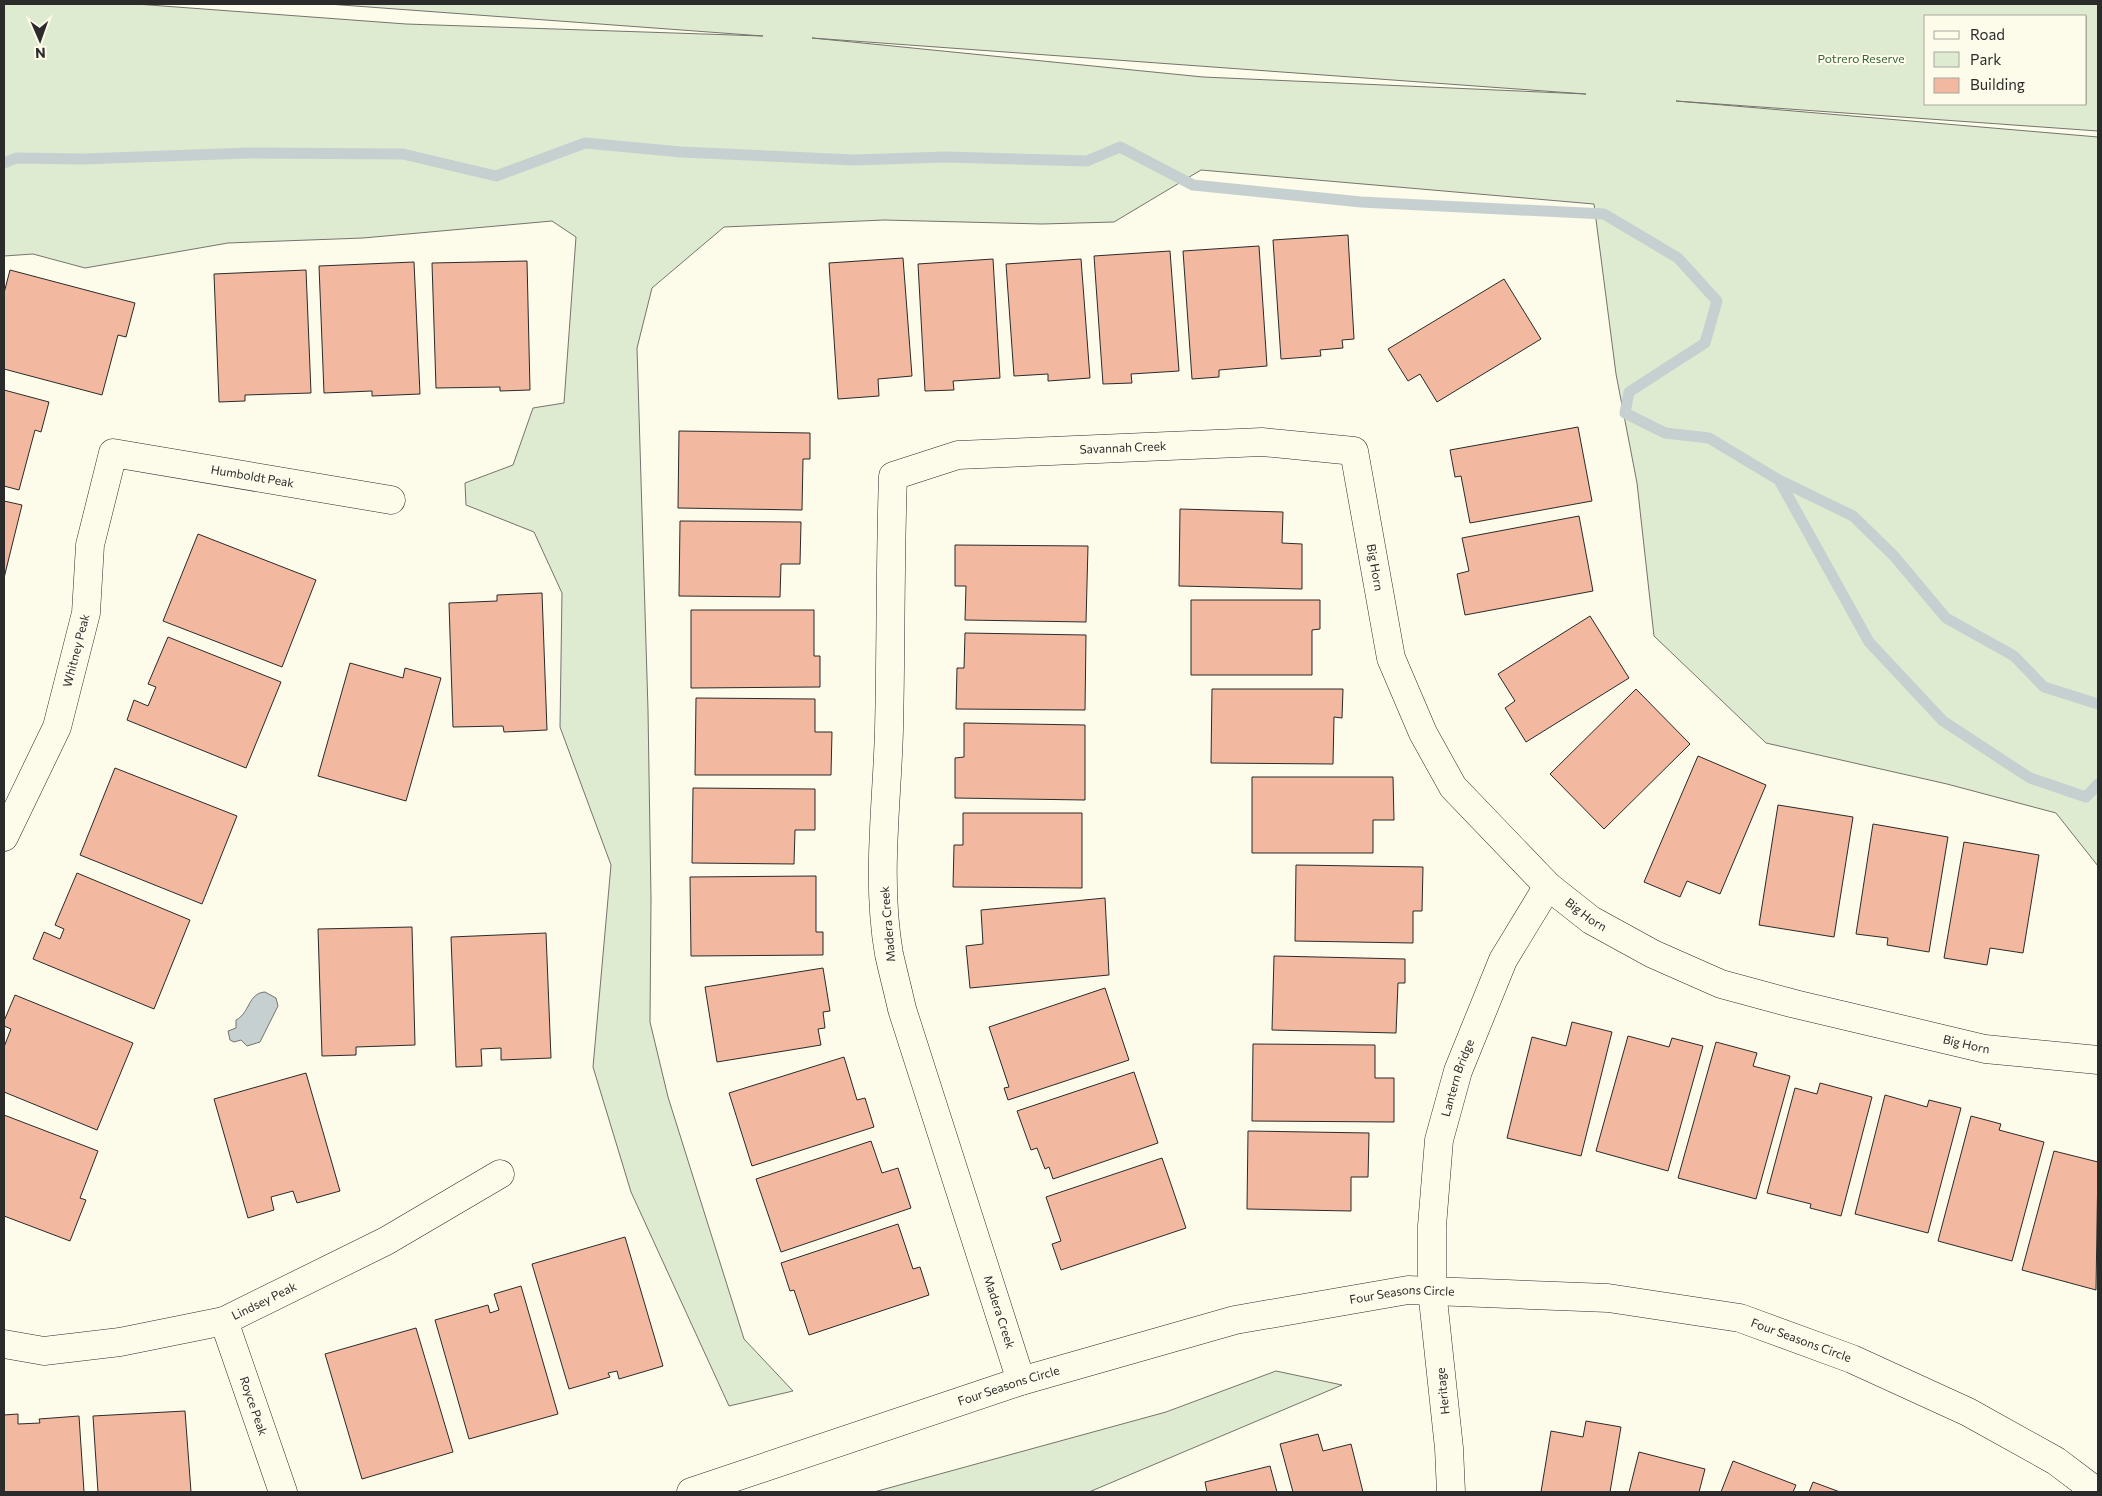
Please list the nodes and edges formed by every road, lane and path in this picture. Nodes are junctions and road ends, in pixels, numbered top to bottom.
1 (1354, 450) joint
2 (113, 453) joint
3 (893, 476) joint
4 (390, 500) dead end
5 (4, 837) edge
6 (1548, 886) junction
7 (2098, 1060) edge
8 (500, 1174) dead end
9 (1432, 1290) junction
10 (224, 1321) junction
11 (4, 1344) edge
12 (1021, 1381) junction
13 (282, 1492) edge
14 (691, 1492) edge
15 (1451, 1492) edge
16 (2097, 1492) edge

1 - 3 street, Savannah Creek
1 - 6 street, Big Horn
2 - 4 street, Humboldt Peak
2 - 5 street, Whitney Peak
3 - 12 street, Madera Creek
6 - 7 street, Big Horn
6 - 9 street, Lantern Bridge
8 - 10 street, Lindsey Peak
9 - 12 street, Four Seasons Circle
9 - 15 street, Heritage
9 - 16 street, Four Seasons Circle
10 - 11 street, Lindsey Peak
10 - 13 street, Royce Peak
12 - 14 street, Four Seasons Circle

